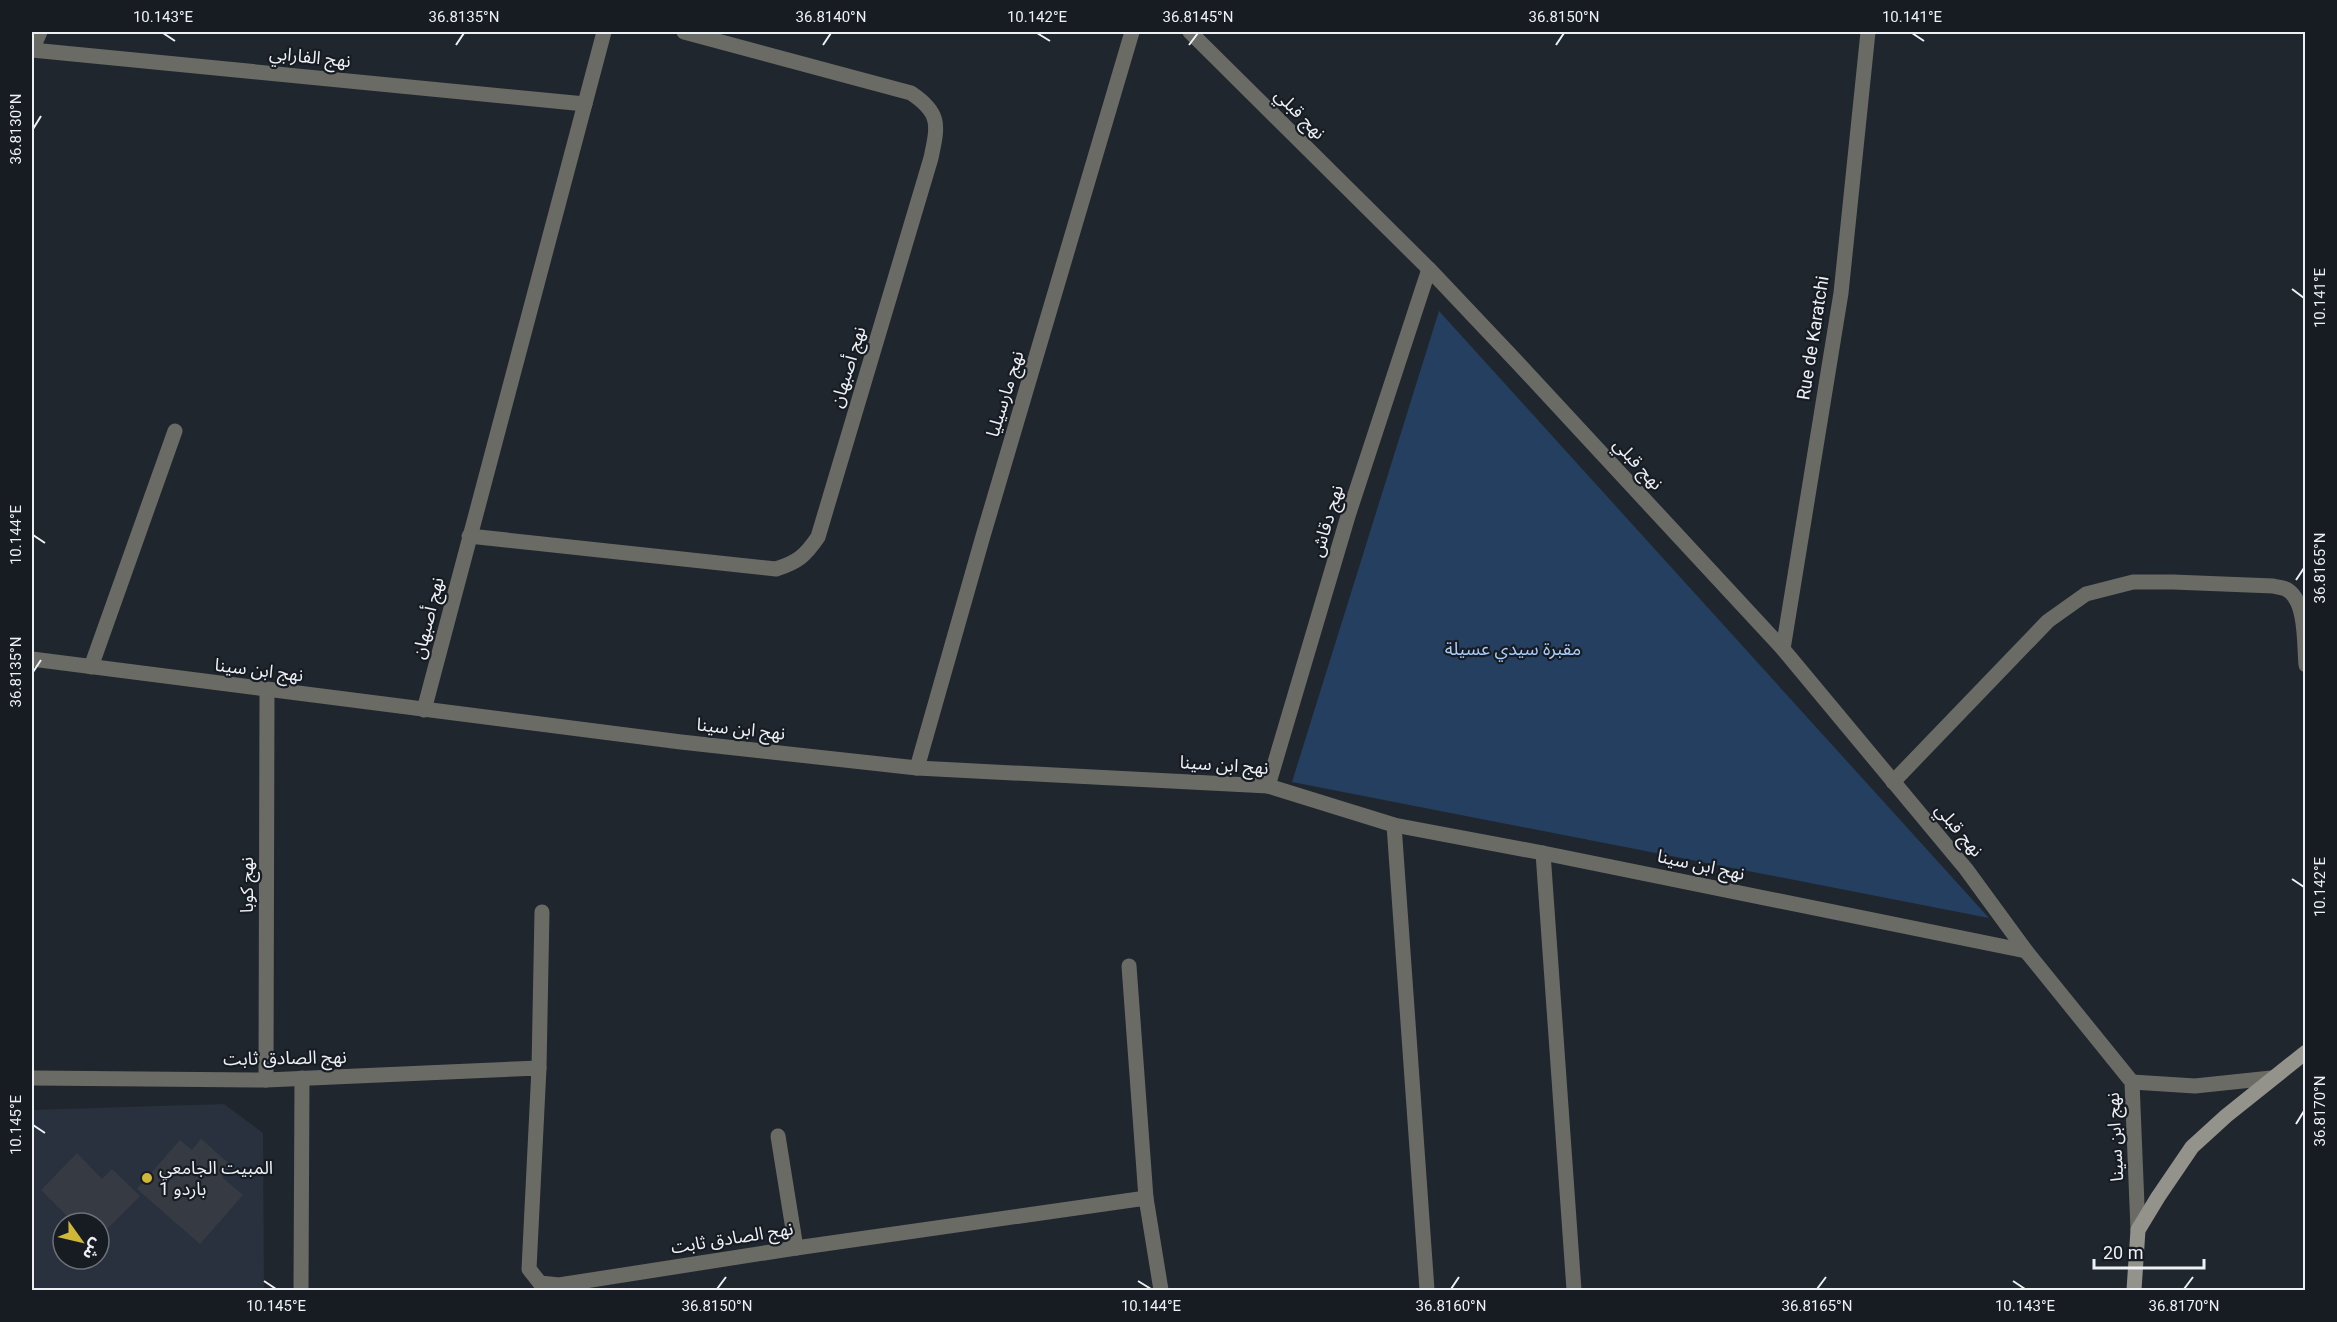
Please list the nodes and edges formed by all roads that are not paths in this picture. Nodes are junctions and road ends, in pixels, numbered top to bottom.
1 (40, 32) edge
2 (604, 32) edge
3 (684, 32) edge
4 (1132, 32) edge
5 (1192, 32) edge
6 (1868, 32) edge
7 (32, 50) edge
8 (585, 104) junction
9 (1429, 269) junction
10 (175, 431) dead end
11 (469, 536) junction
12 (1784, 649) junction
13 (32, 659) edge
14 (2306, 665) edge
15 (92, 667) junction
16 (267, 691) junction
17 (424, 710) junction
18 (917, 768) junction
19 (1893, 782) junction
20 (1268, 786) junction
21 (1394, 825) junction
22 (1543, 853) junction
23 (542, 912) dead end
24 (2026, 951) junction
25 (1129, 966) dead end
26 (2306, 1052) edge
27 (539, 1068) junction
28 (32, 1078) edge
29 (302, 1078) junction
30 (2271, 1078) junction
31 (266, 1080) junction
32 (2132, 1082) junction
33 (778, 1136) dead end
34 (1146, 1198) junction
35 (2138, 1230) junction
36 (796, 1248) junction
37 (301, 1290) edge
38 (1161, 1290) edge
39 (1427, 1290) edge
40 (1574, 1290) edge
41 (2134, 1290) edge

1 - 7 street
2 - 8 street, نهج أصبهان
3 - 11 street, نهج أصبهان
4 - 18 street, نهج مارسيليا
5 - 9 street, نهج قبلي
6 - 12 street, Rue de Karatchi
7 - 8 street, نهج الفارابي
8 - 11 street, نهج أصبهان
9 - 12 street, نهج قبلي
9 - 20 street, نهج دقاش
10 - 15 street
11 - 17 street, نهج أصبهان
12 - 19 street, نهج قبلي
13 - 15 street, نهج ابن سينا
14 - 19 street
15 - 16 street, نهج ابن سينا
16 - 17 street, نهج ابن سينا
16 - 31 street, نهج كوبا
17 - 18 street, نهج ابن سينا
18 - 20 street, نهج ابن سينا
19 - 24 street, نهج قبلي
20 - 21 street, نهج ابن سينا
21 - 22 street, نهج ابن سينا
21 - 39 street
22 - 24 street, نهج ابن سينا
22 - 40 street
23 - 27 street, نهج الصادق ثابت
24 - 32 street, نهج ابن سينا
25 - 34 street
26 - 30 street
27 - 29 street, نهج الصادق ثابت
27 - 36 street, نهج الصادق ثابت
28 - 31 street, نهج الصادق ثابت
29 - 31 street, نهج الصادق ثابت
29 - 37 street
30 - 32 street
30 - 35 street
32 - 35 street, نهج ابن سينا
33 - 36 street
34 - 36 street, نهج الصادق ثابت
34 - 38 street
35 - 41 street, نهج ابن سينا

